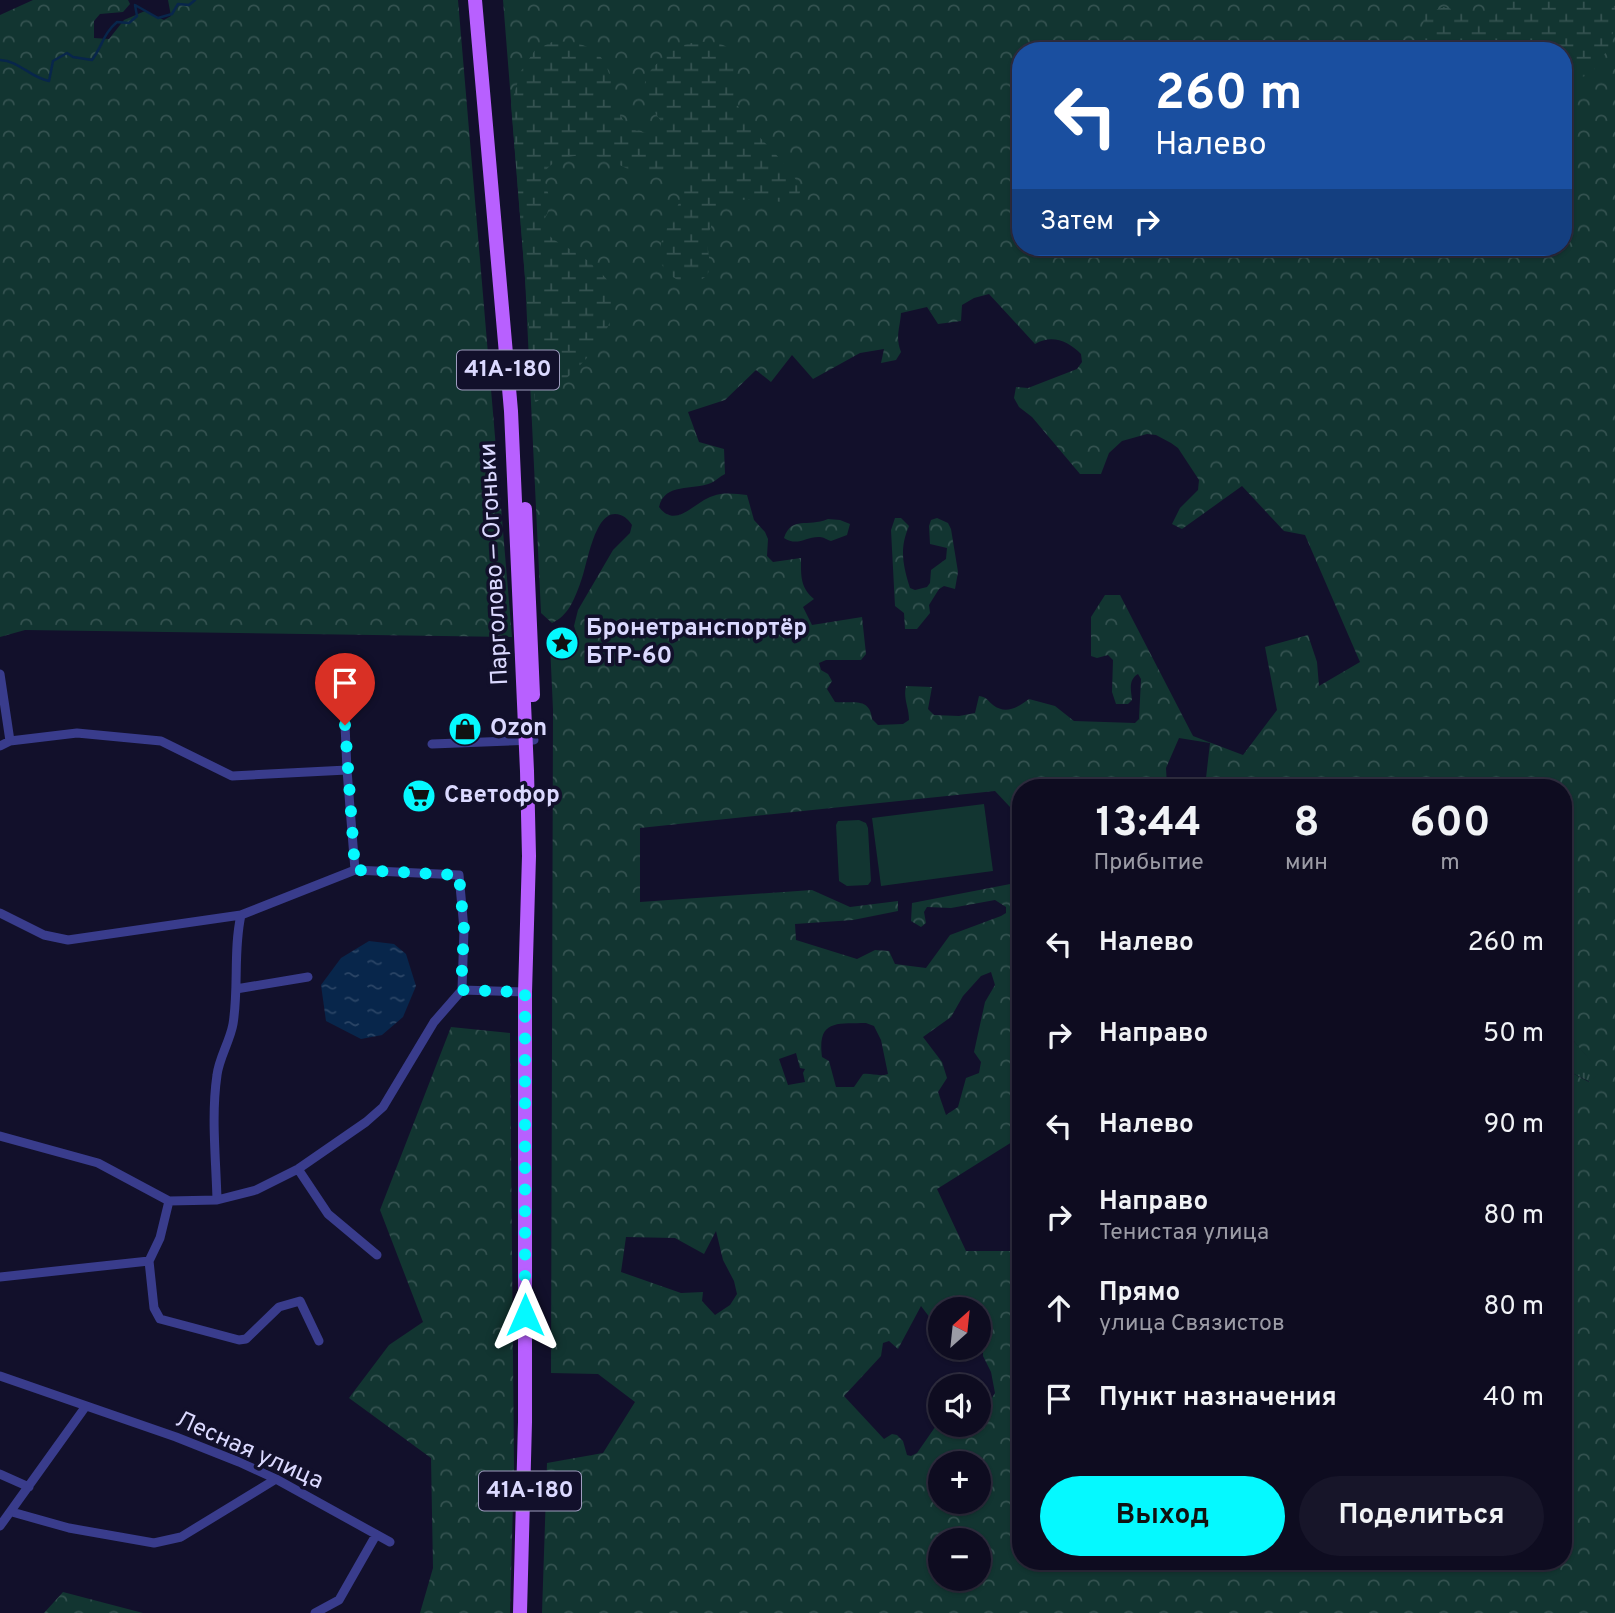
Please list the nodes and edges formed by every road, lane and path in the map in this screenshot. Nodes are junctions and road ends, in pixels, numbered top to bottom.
1 (475, 0) edge
2 (484, 0) edge
3 (0, 674) edge
4 (344, 702) dead end
5 (530, 740) junction
6 (10, 741) junction
7 (432, 744) dead end
8 (0, 746) edge
9 (347, 770) junction
10 (355, 870) junction
11 (0, 913) edge
12 (241, 915) junction
13 (308, 977) dead end
14 (236, 989) junction
15 (461, 990) junction
16 (525, 992) junction
17 (0, 1136) edge
18 (298, 1170) junction
19 (217, 1200) junction
20 (169, 1201) junction
21 (377, 1255) dead end
22 (149, 1261) junction
23 (0, 1277) edge
24 (319, 1341) dead end
25 (0, 1376) edge
26 (86, 1406) junction
27 (527, 1422) junction
28 (0, 1474) edge
29 (276, 1479) junction
30 (29, 1487) junction
31 (12, 1512) junction
32 (0, 1527) edge
33 (376, 1535) junction
34 (390, 1542) dead end
35 (315, 1613) edge
36 (520, 1613) edge
37 (528, 1613) edge

1 - 5 main road, Парголово — Огоньки / 41А-180
2 - 5 main road, Парголово — Огоньки / 41А-180
3 - 6 street
4 - 9 street
5 - 7 street
5 - 16 main road, Парголово — Огоньки / 41А-180
5 - 27 main road, Парголово — Огоньки / 41А-180
6 - 8 street
6 - 9 street
9 - 10 street
10 - 12 street
10 - 15 street
11 - 12 street
12 - 14 street
13 - 14 street
14 - 19 street
15 - 16 street
15 - 18 street
16 - 27 main road, Парголово — Огоньки / 41А-180
17 - 20 street
18 - 19 street
18 - 21 street
19 - 20 street
20 - 22 street
22 - 23 street
22 - 24 street
25 - 26 street, Лесная улица
26 - 29 street, Лесная улица
26 - 30 street
27 - 36 main road, 41А-180
27 - 37 main road, 41А-180
28 - 30 street
29 - 31 street
29 - 33 street, Лесная улица
30 - 31 street
31 - 32 street
33 - 34 street, Лесная улица
33 - 35 street

